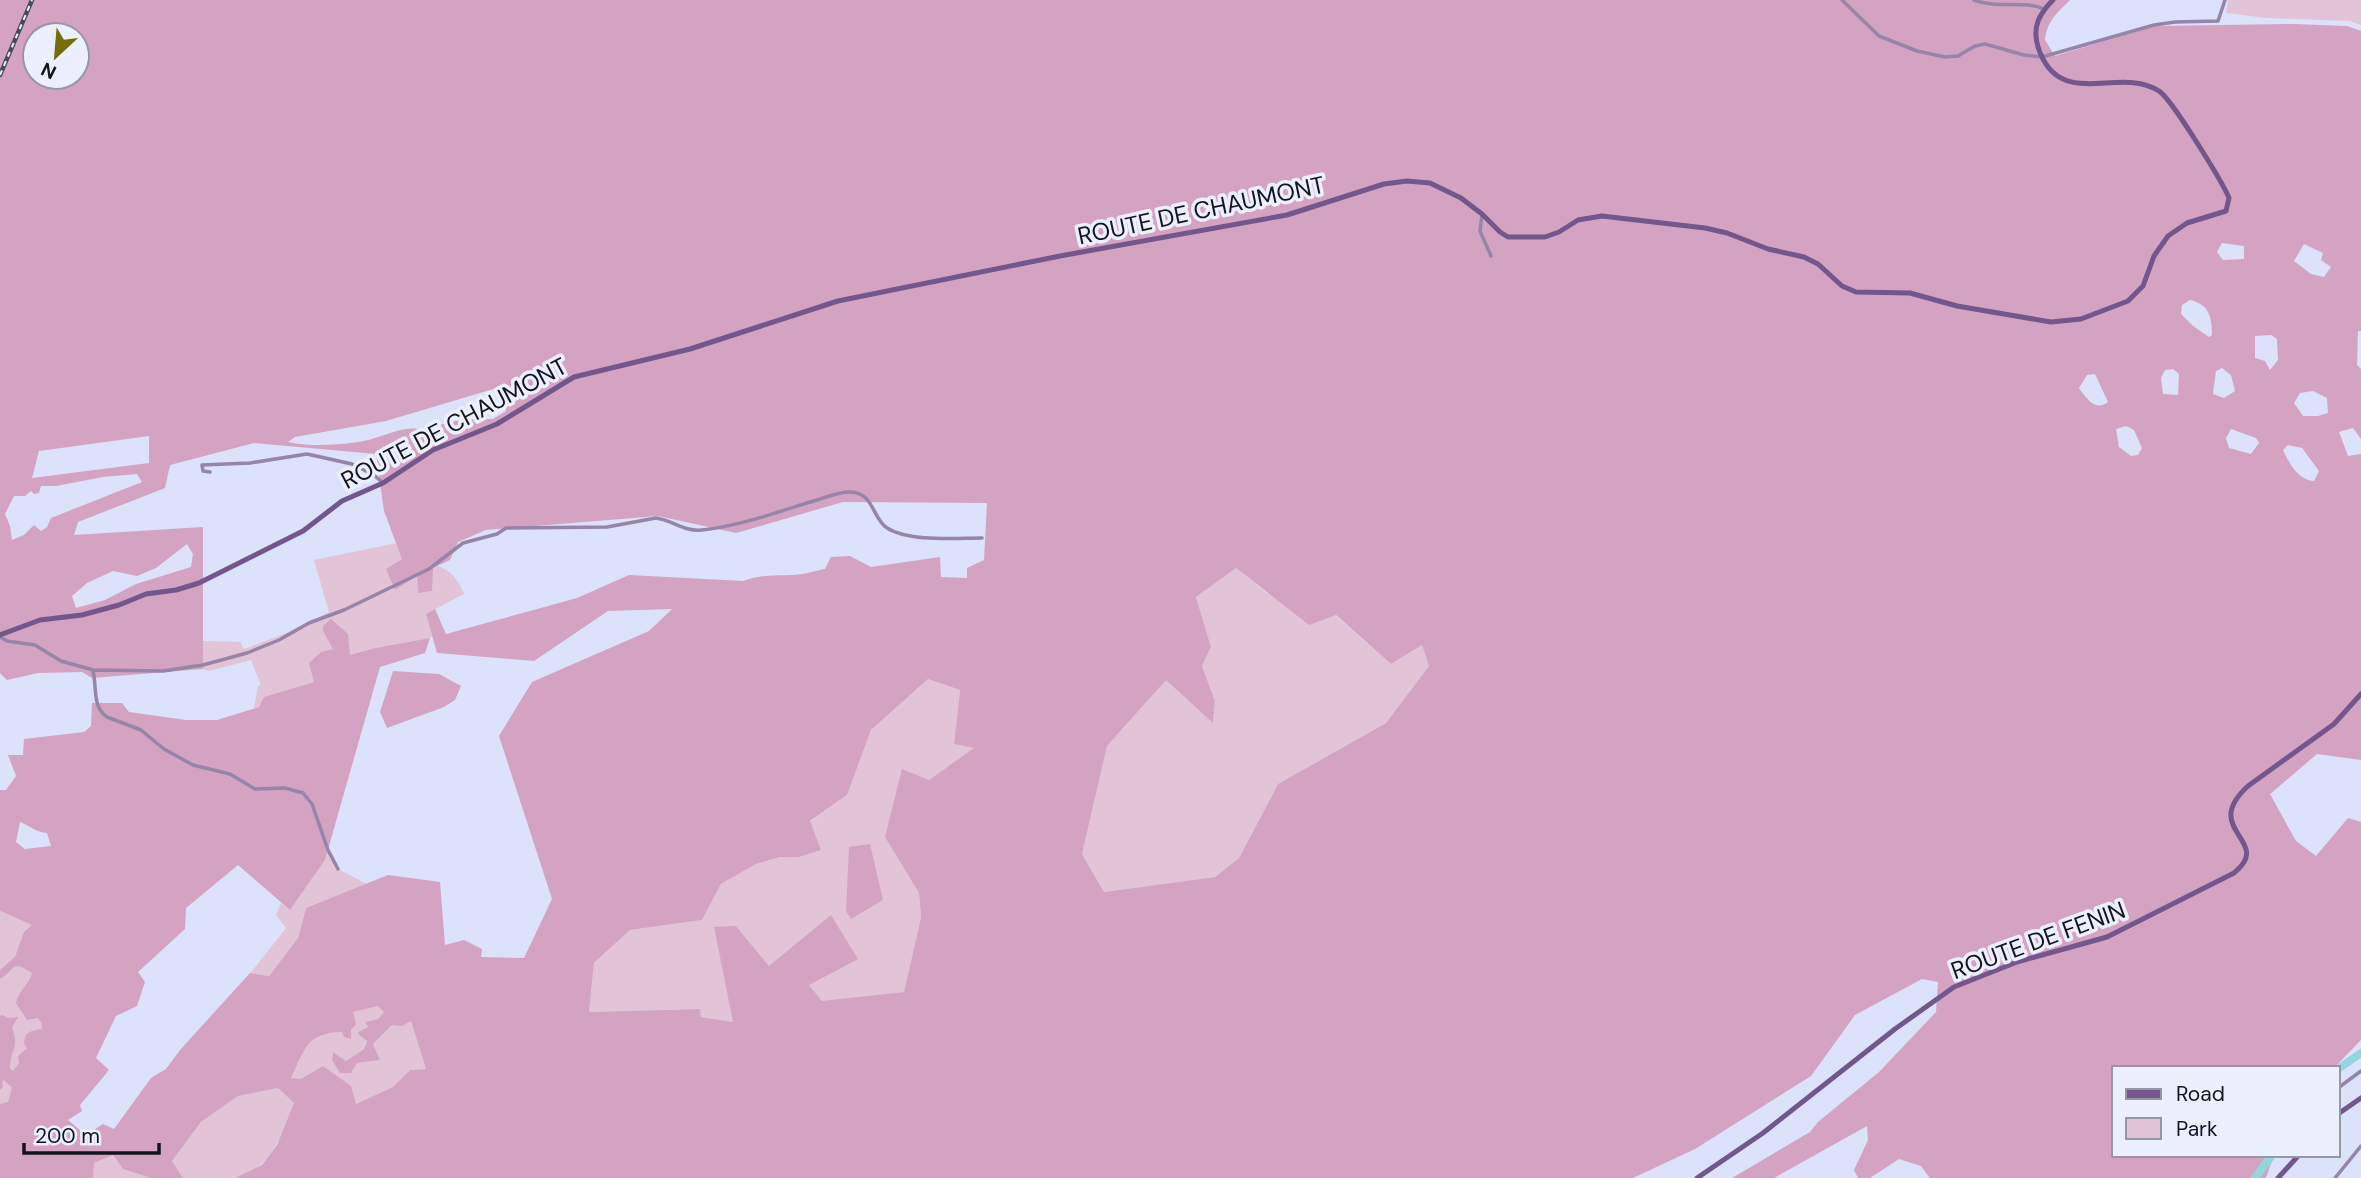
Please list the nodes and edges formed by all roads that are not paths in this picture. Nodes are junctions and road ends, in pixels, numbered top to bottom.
1 (1842, 0) edge
2 (1974, 0) edge
3 (2053, 0) edge
4 (2225, 0) edge
5 (2044, 9) junction
6 (2042, 57) junction
7 (1482, 214) junction
8 (1491, 256) dead end
9 (210, 472) dead end
10 (383, 483) junction
11 (982, 538) dead end
12 (0, 636) edge
13 (93, 670) junction
14 (2361, 694) edge
15 (338, 869) dead end
16 (2361, 1071) edge
17 (2340, 1087) edge
18 (2361, 1098) edge
19 (2340, 1113) edge
20 (2361, 1146) edge
21 (2298, 1157) edge
22 (1697, 1178) edge
23 (2278, 1178) edge
24 (2335, 1178) edge

1 - 6 street
2 - 5 street
3 - 5 street
4 - 6 street
5 - 6 street
6 - 7 street, ROUTE DE CHAUMONT
7 - 8 street
7 - 10 street, ROUTE DE CHAUMONT
9 - 10 street
10 - 12 street, ROUTE DE CHAUMONT
11 - 13 street
12 - 13 street
13 - 15 street
14 - 22 street, ROUTE DE FENIN
16 - 17 street
18 - 19 street
20 - 24 street
21 - 23 street

